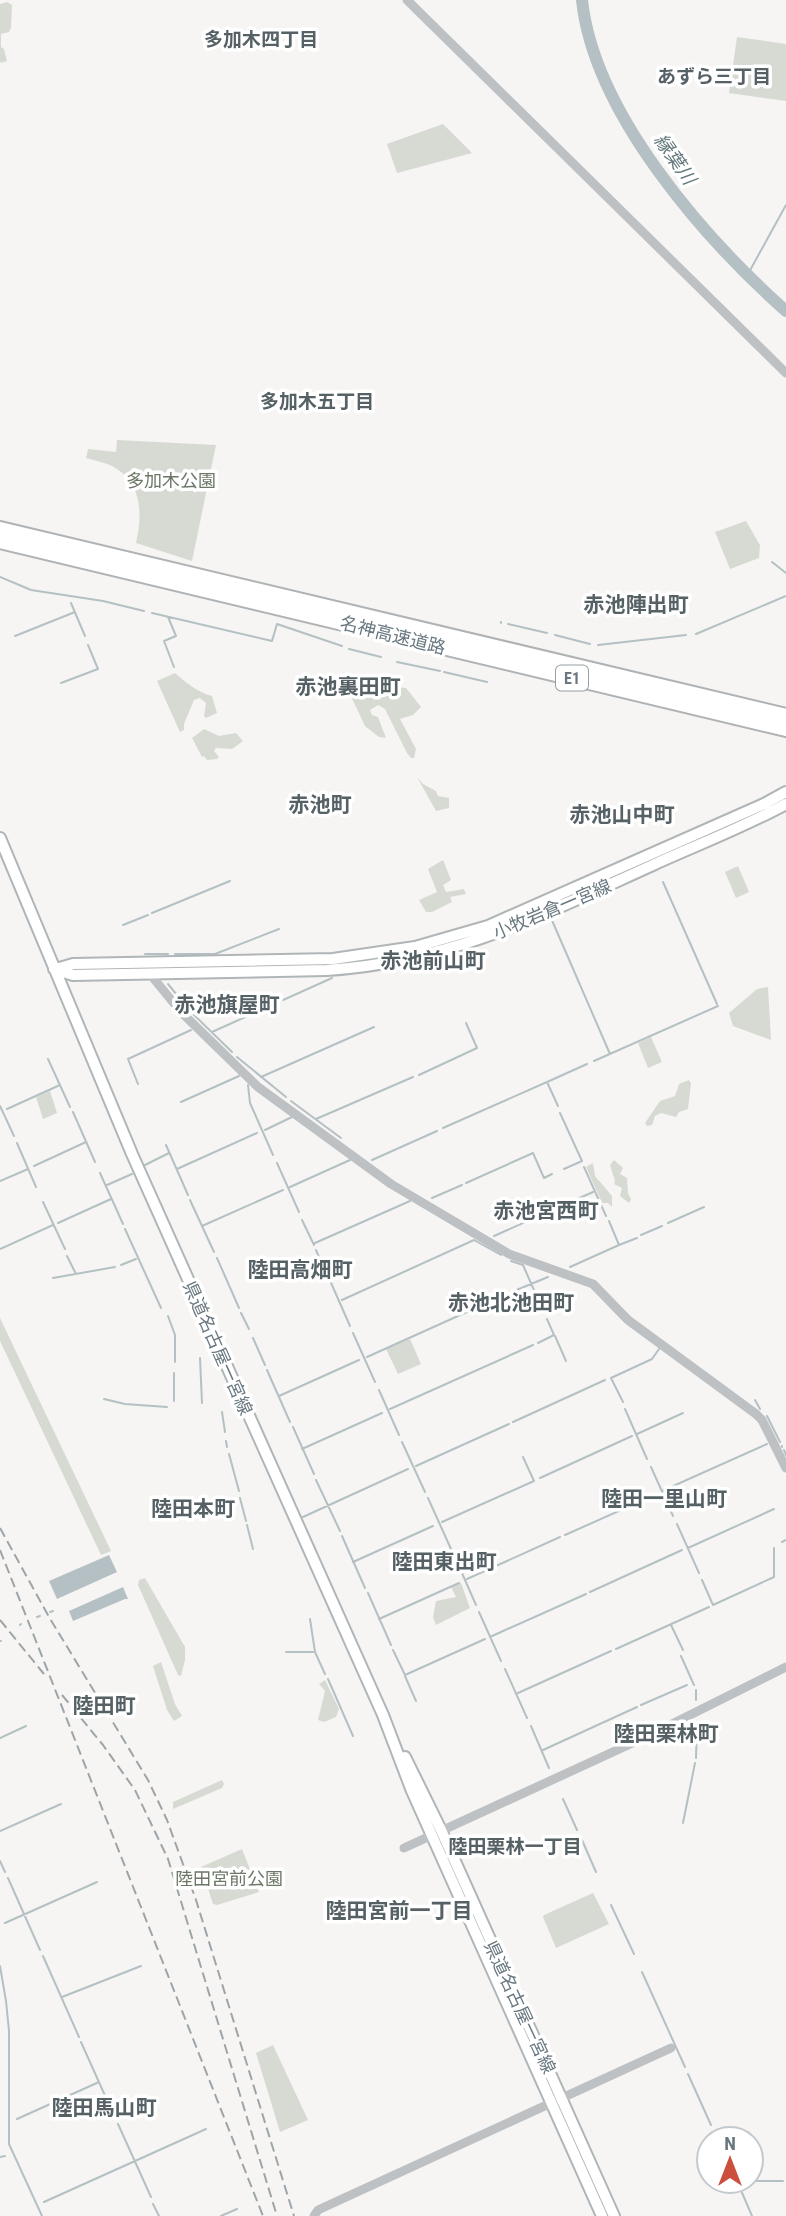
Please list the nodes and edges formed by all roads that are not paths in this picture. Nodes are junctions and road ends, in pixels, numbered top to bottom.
1 (407, 0) edge
2 (786, 373) edge
3 (0, 528) edge
4 (0, 541) edge
5 (360, 621) junction
6 (430, 631) junction
7 (786, 709) edge
8 (786, 716) edge
9 (786, 732) edge
10 (786, 792) edge
11 (786, 804) edge
12 (0, 838) edge
13 (54, 969) junction
14 (150, 974) junction
15 (786, 1468) edge
16 (786, 1667) edge
17 (436, 1833) junction
18 (404, 1848) dead end
19 (671, 2048) dead end
20 (557, 2101) junction
21 (314, 2216) edge
22 (603, 2216) edge
23 (614, 2216) edge

1 - 2 street
3 - 5 highway, 名神高速道路 / E1
4 - 5 highway, 名神高速道路 / E1
5 - 6 highway, 名神高速道路 / E1
5 - 9 highway, 名神高速道路 / E1
6 - 7 highway
6 - 8 highway, 名神高速道路 / E1
10 - 13 main road, 小牧岩倉一宮線
11 - 14 main road, 小牧岩倉一宮線
12 - 13 main road
13 - 14 main road, 小牧岩倉一宮線
13 - 17 main road, 県道名古屋一宮線
14 - 15 street
16 - 17 street
17 - 18 street
17 - 20 main road, 県道名古屋一宮線
19 - 20 street
20 - 21 street
20 - 22 main road, 県道名古屋一宮線
20 - 23 main road, 県道名古屋一宮線

